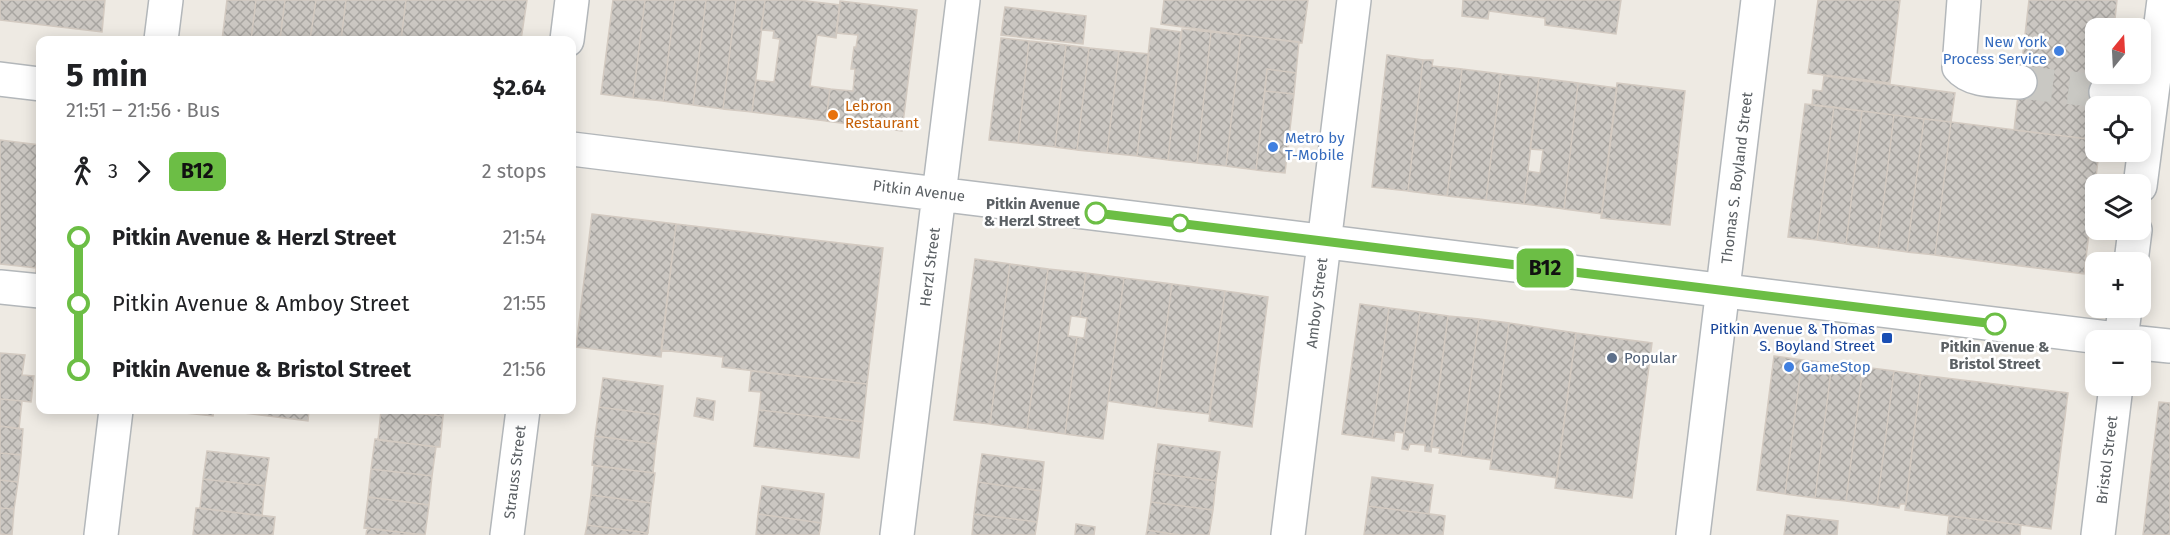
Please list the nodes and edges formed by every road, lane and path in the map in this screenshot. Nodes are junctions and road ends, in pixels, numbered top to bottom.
1 (166, 0) edge
2 (572, 0) edge
3 (963, 0) edge
4 (1354, 0) edge
5 (1758, 0) edge
6 (1964, 0) edge
7 (2164, 0) edge
8 (162, 36) edge
9 (568, 36) edge
10 (0, 79) edge
11 (2019, 82) tunnel mouth
12 (36, 84) edge
13 (2106, 92) tunnel mouth
14 (2132, 96) edge
15 (2151, 99) edge
16 (576, 149) edge
17 (939, 194) junction
18 (1324, 241) junction
19 (0, 287) edge
20 (36, 291) edge
21 (1723, 291) junction
22 (2085, 335) edge
23 (2151, 344) edge
24 (2170, 346) edge
25 (2115, 396) edge
26 (116, 414) edge
27 (522, 414) edge
28 (101, 535) edge
29 (507, 535) edge
30 (897, 535) edge
31 (1288, 535) edge
32 (1693, 535) edge
33 (2098, 535) edge

1 - 8 street
2 - 9 street
3 - 17 street, Herzl Street
4 - 18 street, Amboy Street
5 - 21 street, Thomas S. Boyland Street
6 - 11 street
7 - 15 street
10 - 12 street
13 - 14 street
16 - 17 street, Pitkin Avenue
17 - 18 street, Pitkin Avenue
17 - 30 street, Herzl Street
18 - 21 street, Pitkin Avenue
18 - 31 street, Amboy Street
19 - 20 street
21 - 22 street, Pitkin Avenue
21 - 32 street, Thomas S. Boyland Street
23 - 24 street
25 - 33 street, Bristol Street
26 - 28 street
27 - 29 street, Strauss Street

